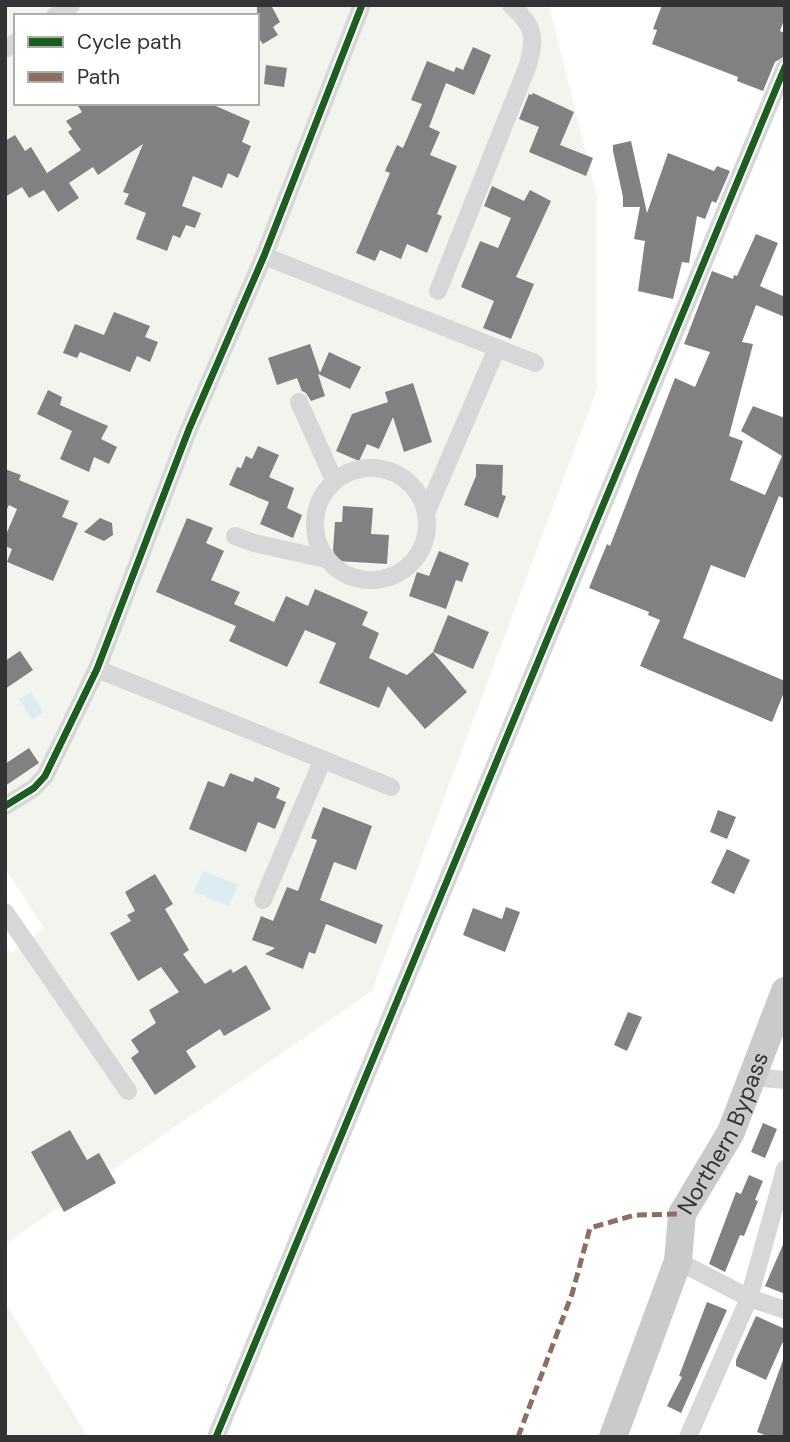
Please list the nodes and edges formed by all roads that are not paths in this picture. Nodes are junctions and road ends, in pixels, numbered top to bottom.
1 (362, 5) edge
2 (511, 5) edge
3 (785, 67) edge
4 (264, 256) junction
5 (438, 291) dead end
6 (497, 348) junction
7 (536, 363) dead end
8 (299, 402) dead end
9 (334, 480) junction
10 (426, 513) junction
11 (235, 536) dead end
12 (326, 559) junction
13 (97, 669) junction
14 (323, 759) junction
15 (391, 787) dead end
16 (5, 806) edge
17 (263, 900) dead end
18 (5, 912) edge
19 (785, 992) edge
20 (753, 1077) junction
21 (785, 1080) edge
22 (128, 1091) dead end
23 (785, 1169) edge
24 (678, 1261) junction
25 (749, 1298) junction
26 (785, 1310) edge
27 (216, 1437) edge
28 (613, 1437) edge
29 (688, 1437) edge

1 - 4 street
2 - 5 street
3 - 27 street
4 - 6 street
4 - 13 street
6 - 7 street
6 - 10 street
8 - 9 street
9 - 10 street
9 - 12 street
10 - 12 street
11 - 12 street
13 - 14 street
13 - 16 street
14 - 15 street
14 - 17 street
18 - 22 street
19 - 20 main road, Northern Bypass
20 - 21 street
20 - 24 main road, Northern Bypass
23 - 25 street
24 - 25 street
24 - 28 main road, Northern Bypass
25 - 26 street
25 - 29 street

